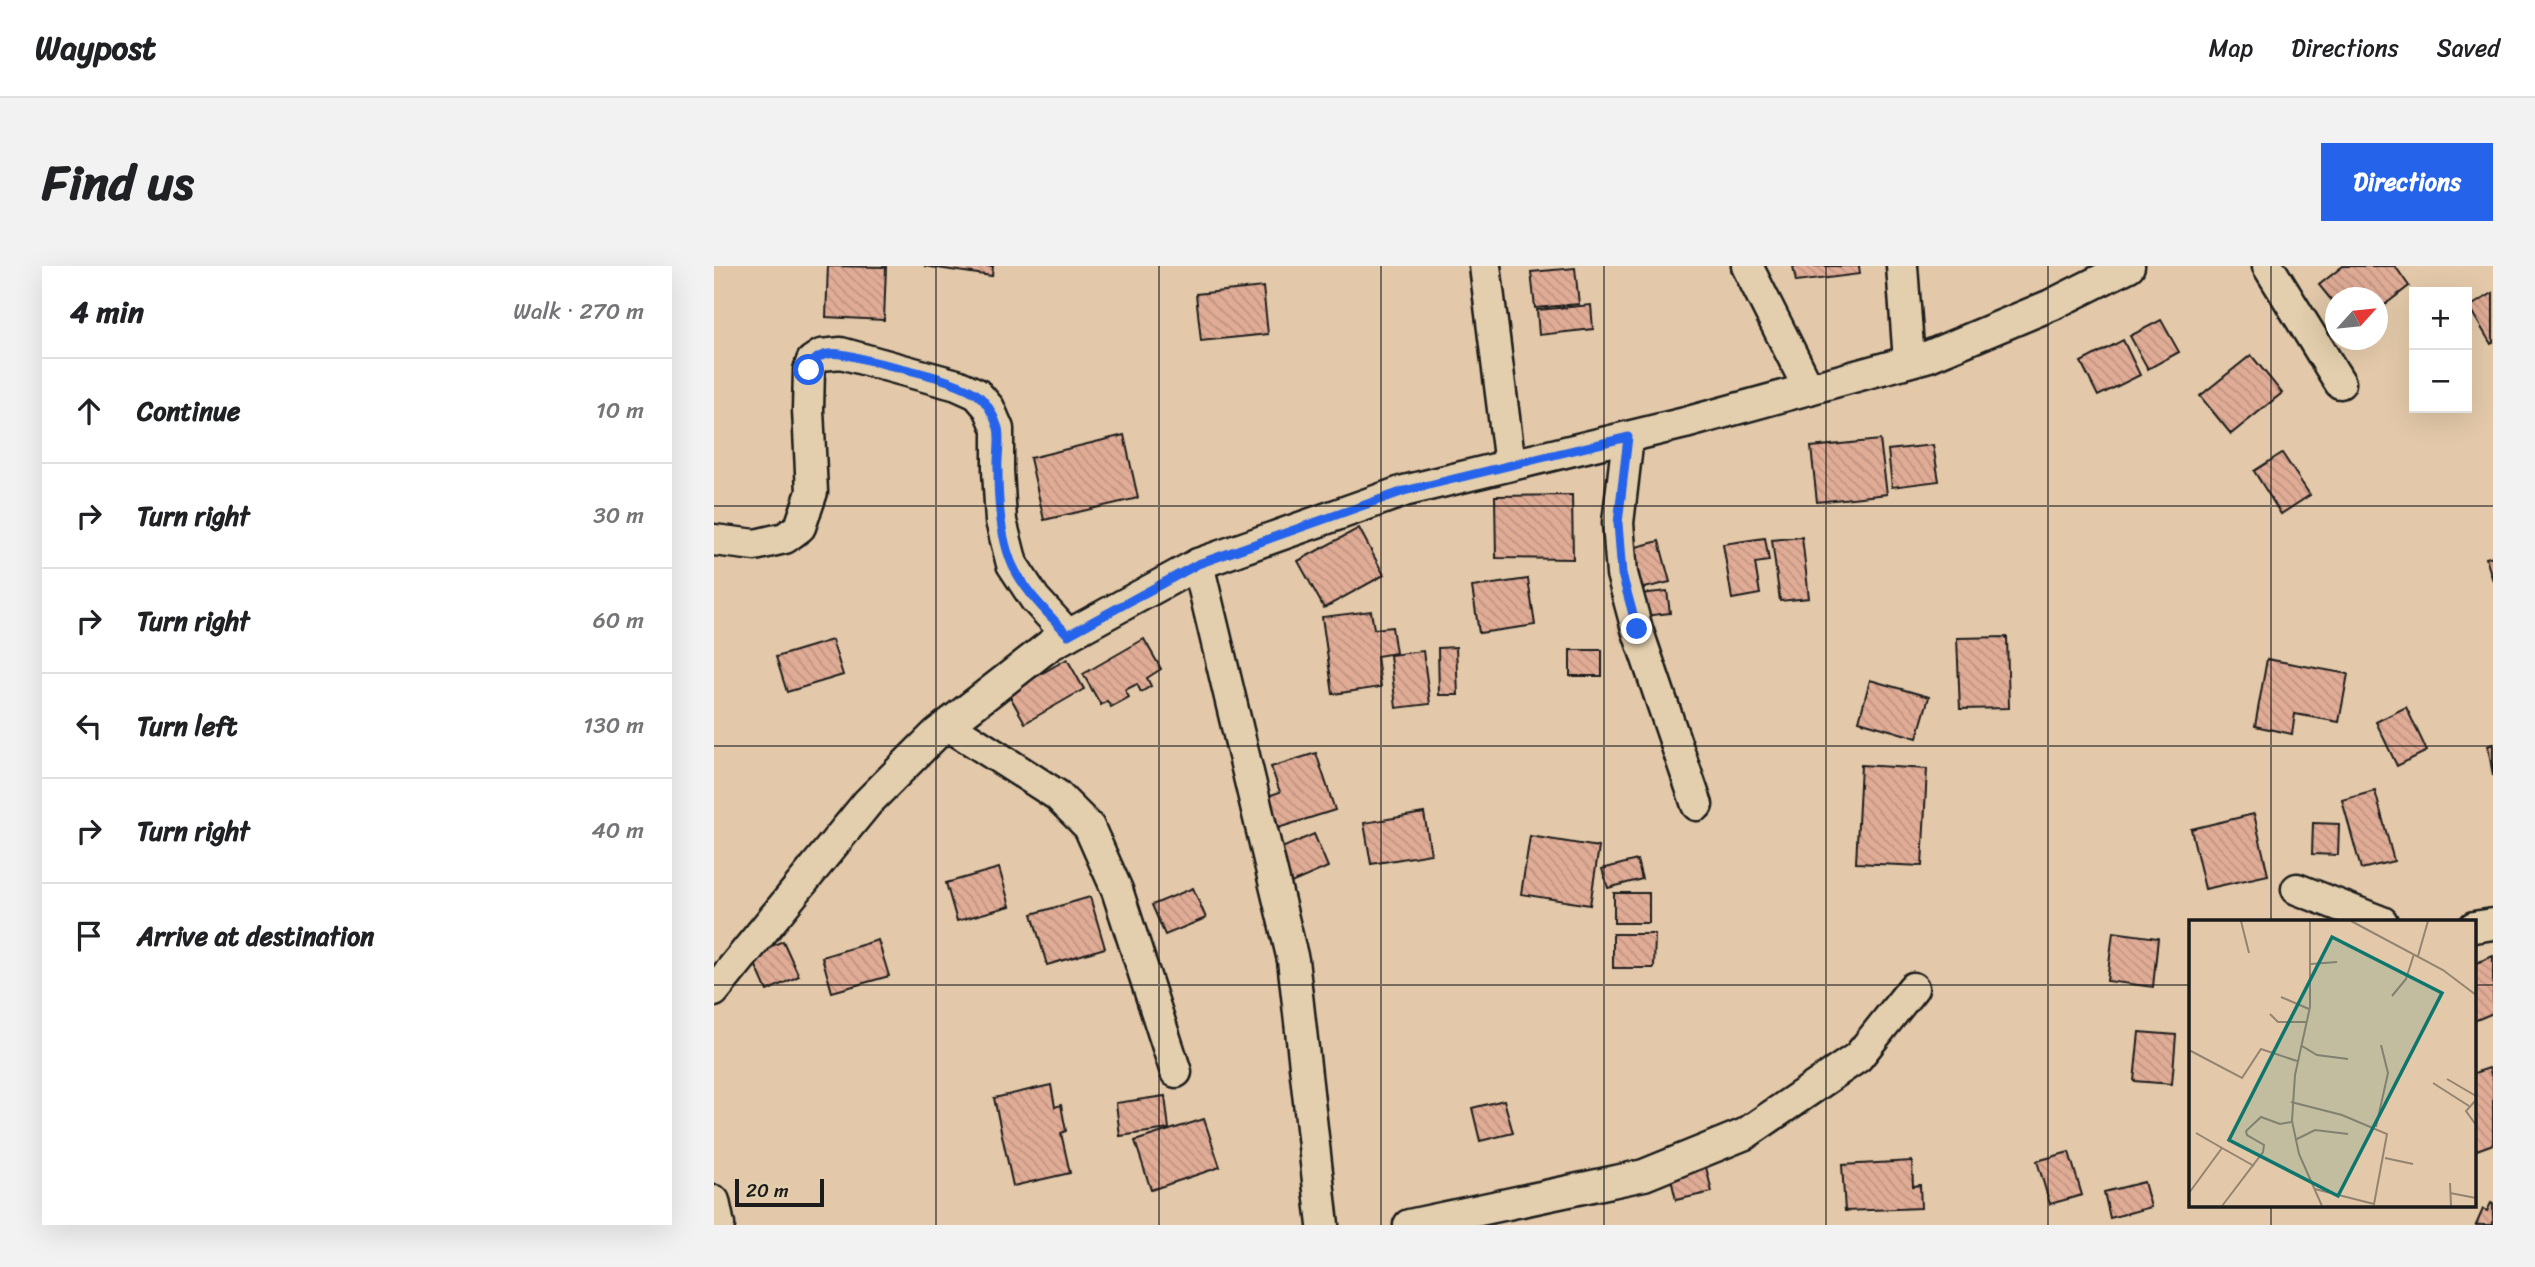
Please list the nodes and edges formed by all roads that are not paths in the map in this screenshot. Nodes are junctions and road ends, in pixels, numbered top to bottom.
1 (1485, 266) edge
2 (1747, 266) edge
3 (1902, 266) edge
4 (2129, 266) edge
5 (2268, 266) edge
6 (1909, 361) junction
7 (2340, 383) dead end
8 (1809, 389) junction
9 (1628, 437) junction
10 (1510, 465) junction
11 (714, 540) edge
12 (1198, 564) junction
13 (1068, 635) junction
14 (948, 725) junction
15 (1697, 805) dead end
16 (2297, 889) dead end
17 (2377, 920) edge
18 (1913, 988) dead end
19 (714, 991) edge
20 (1176, 1072) dead end
21 (714, 1201) edge
22 (719, 1225) edge
23 (1323, 1225) edge
24 (1409, 1225) edge

1 - 10 street
2 - 8 street
3 - 6 street
4 - 6 street
5 - 7 street
6 - 8 street
8 - 9 street
9 - 10 street
9 - 15 street
10 - 12 street
11 - 13 street
12 - 13 street
12 - 23 street
13 - 14 street
14 - 19 street
14 - 20 street
16 - 17 street
18 - 24 street
21 - 22 street

